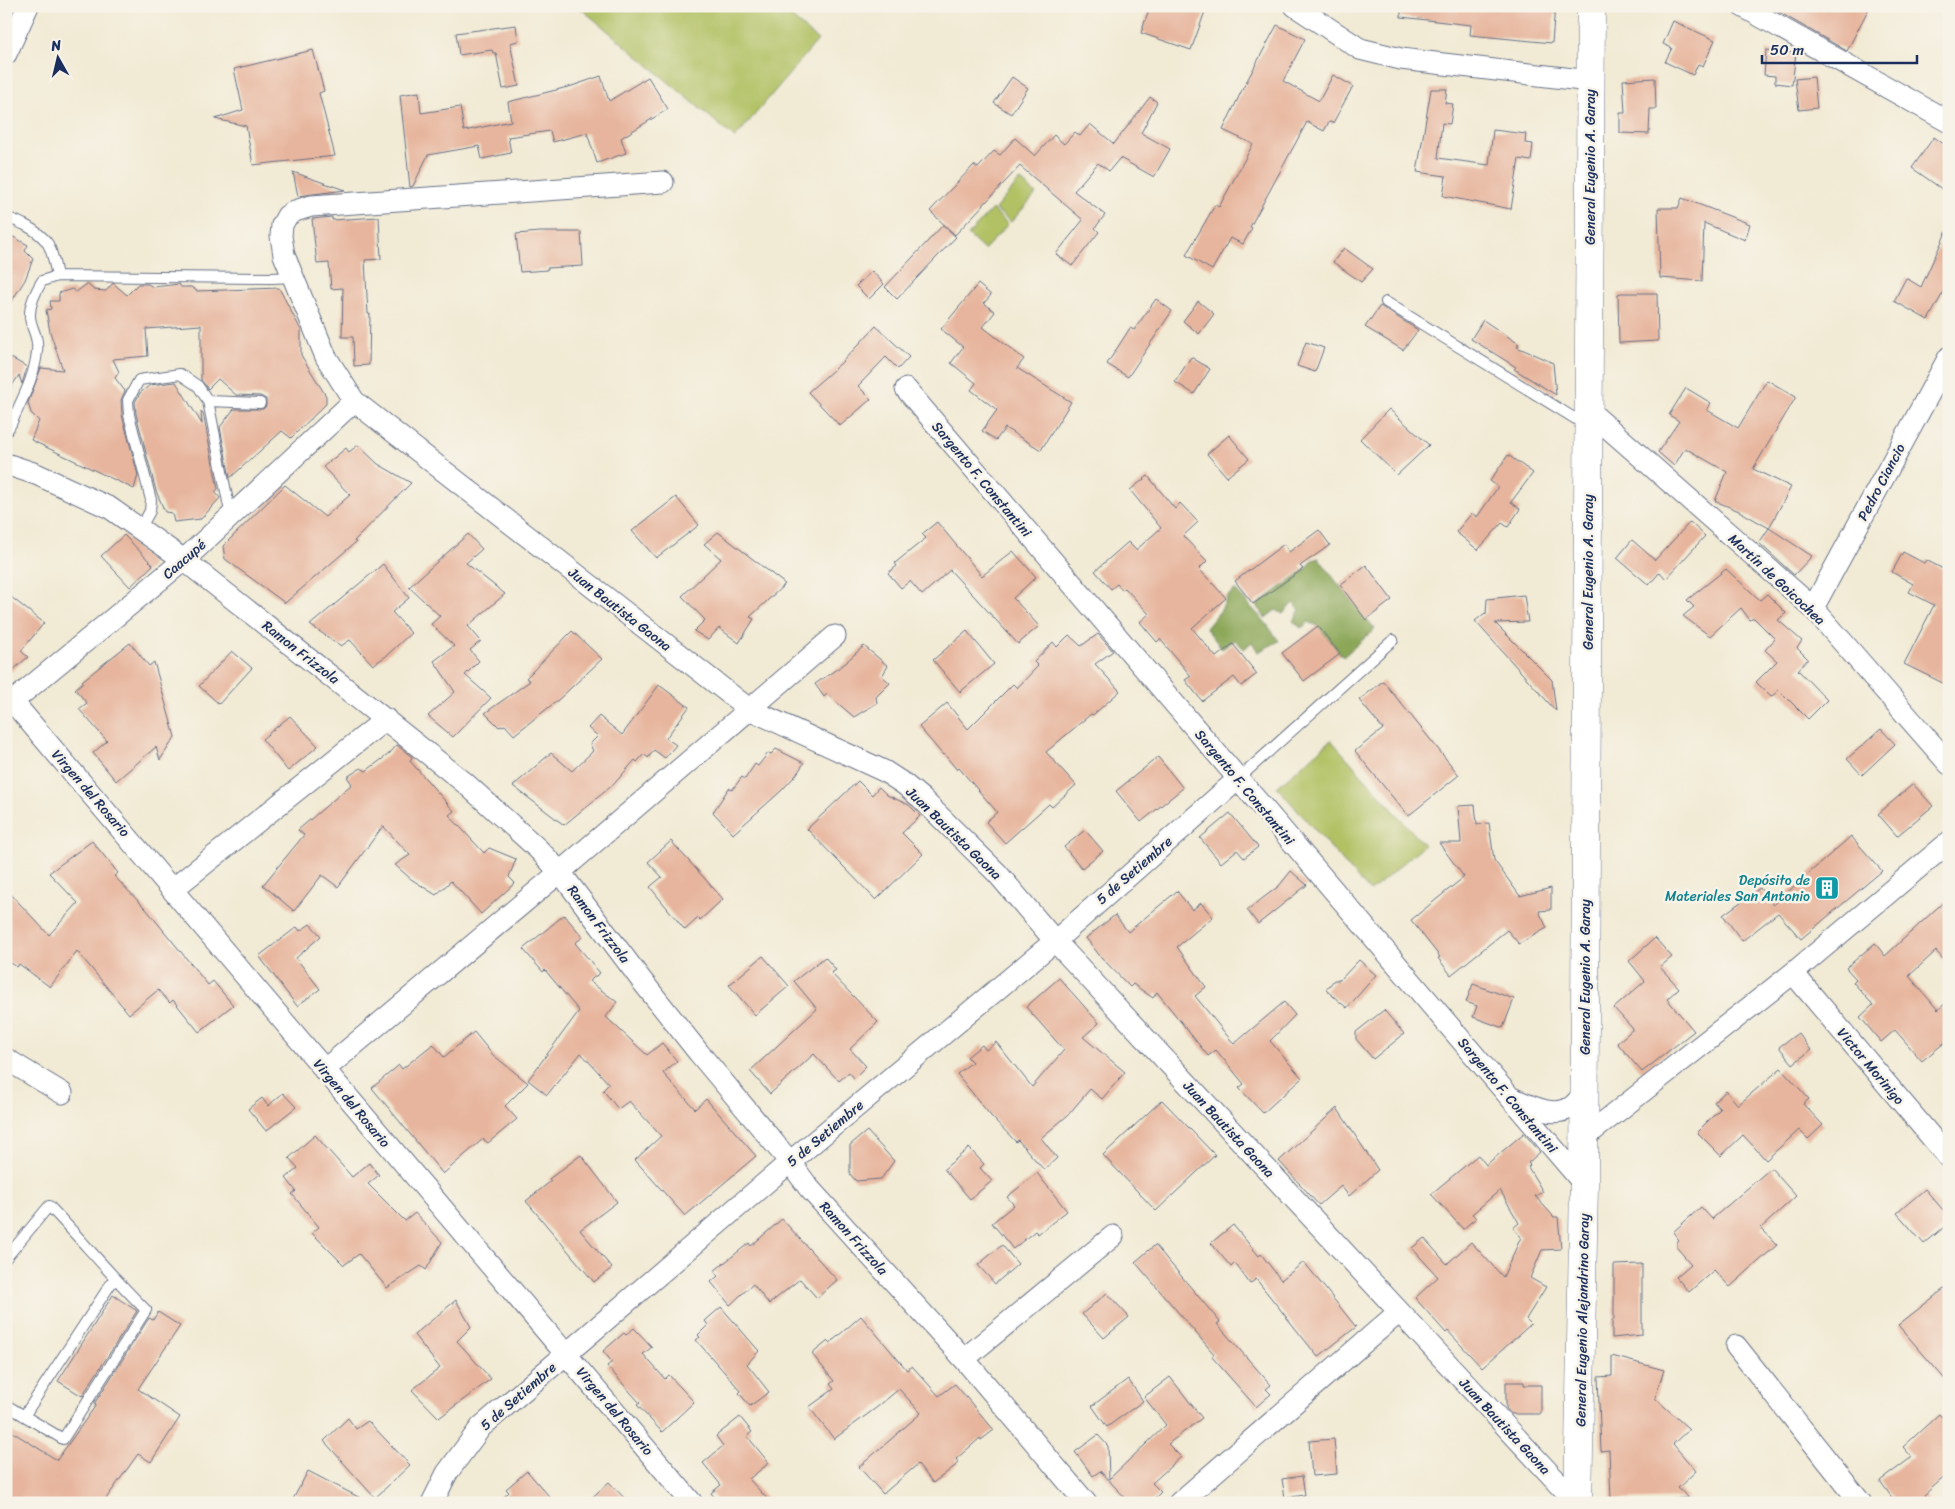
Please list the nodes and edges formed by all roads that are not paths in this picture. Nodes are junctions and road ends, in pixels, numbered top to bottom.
1 (28, 6) edge
2 (1294, 6) edge
3 (1591, 6) edge
4 (1742, 6) edge
5 (6, 54) edge
6 (1590, 81) junction
7 (1949, 122) edge
8 (663, 182) dead end
9 (6, 218) edge
10 (57, 276) junction
11 (293, 277) junction
12 (1386, 302) dead end
13 (1949, 357) edge
14 (906, 389) dead end
15 (208, 401) junction
16 (354, 401) junction
17 (260, 403) dead end
18 (1589, 419) junction
19 (6, 432) edge
20 (6, 464) edge
21 (231, 517) junction
22 (140, 529) junction
23 (184, 560) junction
24 (1813, 608) junction
25 (835, 636) dead end
26 (1393, 640) dead end
27 (10, 705) edge
28 (750, 710) junction
29 (386, 719) junction
30 (1949, 764) edge
31 (1238, 779) junction
32 (1949, 842) edge
33 (560, 872) junction
34 (173, 889) junction
35 (1055, 941) junction
36 (1793, 973) junction
37 (6, 1059) edge
38 (324, 1070) junction
39 (62, 1092) dead end
40 (1585, 1092) junction
41 (1510, 1097) junction
42 (1584, 1137) junction
43 (1949, 1158) edge
44 (790, 1162) junction
45 (1584, 1184) junction
46 (1113, 1236) dead end
47 (6, 1258) edge
48 (114, 1279) junction
49 (1399, 1312) junction
50 (1736, 1346) dead end
51 (566, 1354) junction
52 (964, 1359) junction
53 (6, 1405) edge
54 (24, 1416) junction
55 (432, 1503) edge
56 (692, 1503) edge
57 (1086, 1503) edge
58 (1179, 1503) edge
59 (1578, 1503) edge
60 (1861, 1503) edge

1 - 5 street
2 - 6 street
3 - 6 main road, General Eugenio A. Garay
4 - 7 street
6 - 18 main road, General Eugenio A. Garay
8 - 11 street, Juan Bautista Gaona
9 - 10 lane
10 - 11 lane
10 - 19 lane
11 - 16 street, Juan Bautista Gaona
12 - 18 lane
13 - 24 street, Pedro Ciancio
14 - 31 street, Sargento F. Constantini
15 - 17 lane
15 - 21 lane
15 - 22 lane
16 - 21 street, Caacupé
16 - 28 street, Juan Bautista Gaona
18 - 24 street, Martín de Goicochea
18 - 40 main road, General Eugenio A. Garay
20 - 22 street, Ramon Frizzola
21 - 23 street, Caacupé
22 - 23 street, Ramon Frizzola
23 - 27 street, Caacupé
23 - 29 street, Ramon Frizzola
24 - 30 street, Martín de Goicochea
25 - 28 street
26 - 31 lane
27 - 34 street, Virgen del Rosario
28 - 33 street
28 - 35 street, Juan Bautista Gaona
29 - 33 street, Ramon Frizzola
29 - 34 street
31 - 35 street, 5 de Setiembre
31 - 41 street, Sargento F. Constantini
32 - 36 street
33 - 38 street
33 - 44 street, Ramon Frizzola
34 - 38 street, Virgen del Rosario
35 - 44 street, 5 de Setiembre
35 - 49 street, Juan Bautista Gaona
36 - 42 street
36 - 43 street, Victor Morinigo
37 - 39 street
38 - 51 street, Virgen del Rosario
40 - 41 street
40 - 42 main road, General Eugenio A. Garay
41 - 45 street, Sargento F. Constantini
42 - 45 main road, General Eugenio Alejandrino Garay
44 - 51 street, 5 de Setiembre
44 - 52 street, Ramon Frizzola
45 - 59 main road, General Eugenio Alejandrino Garay
46 - 52 street
47 - 48 lane
48 - 54 lane
48 - 54 lane
49 - 58 street
49 - 59 street, Juan Bautista Gaona
50 - 60 street
51 - 55 street, 5 de Setiembre
51 - 56 street, Virgen del Rosario
52 - 57 street, Ramon Frizzola
53 - 54 lane

